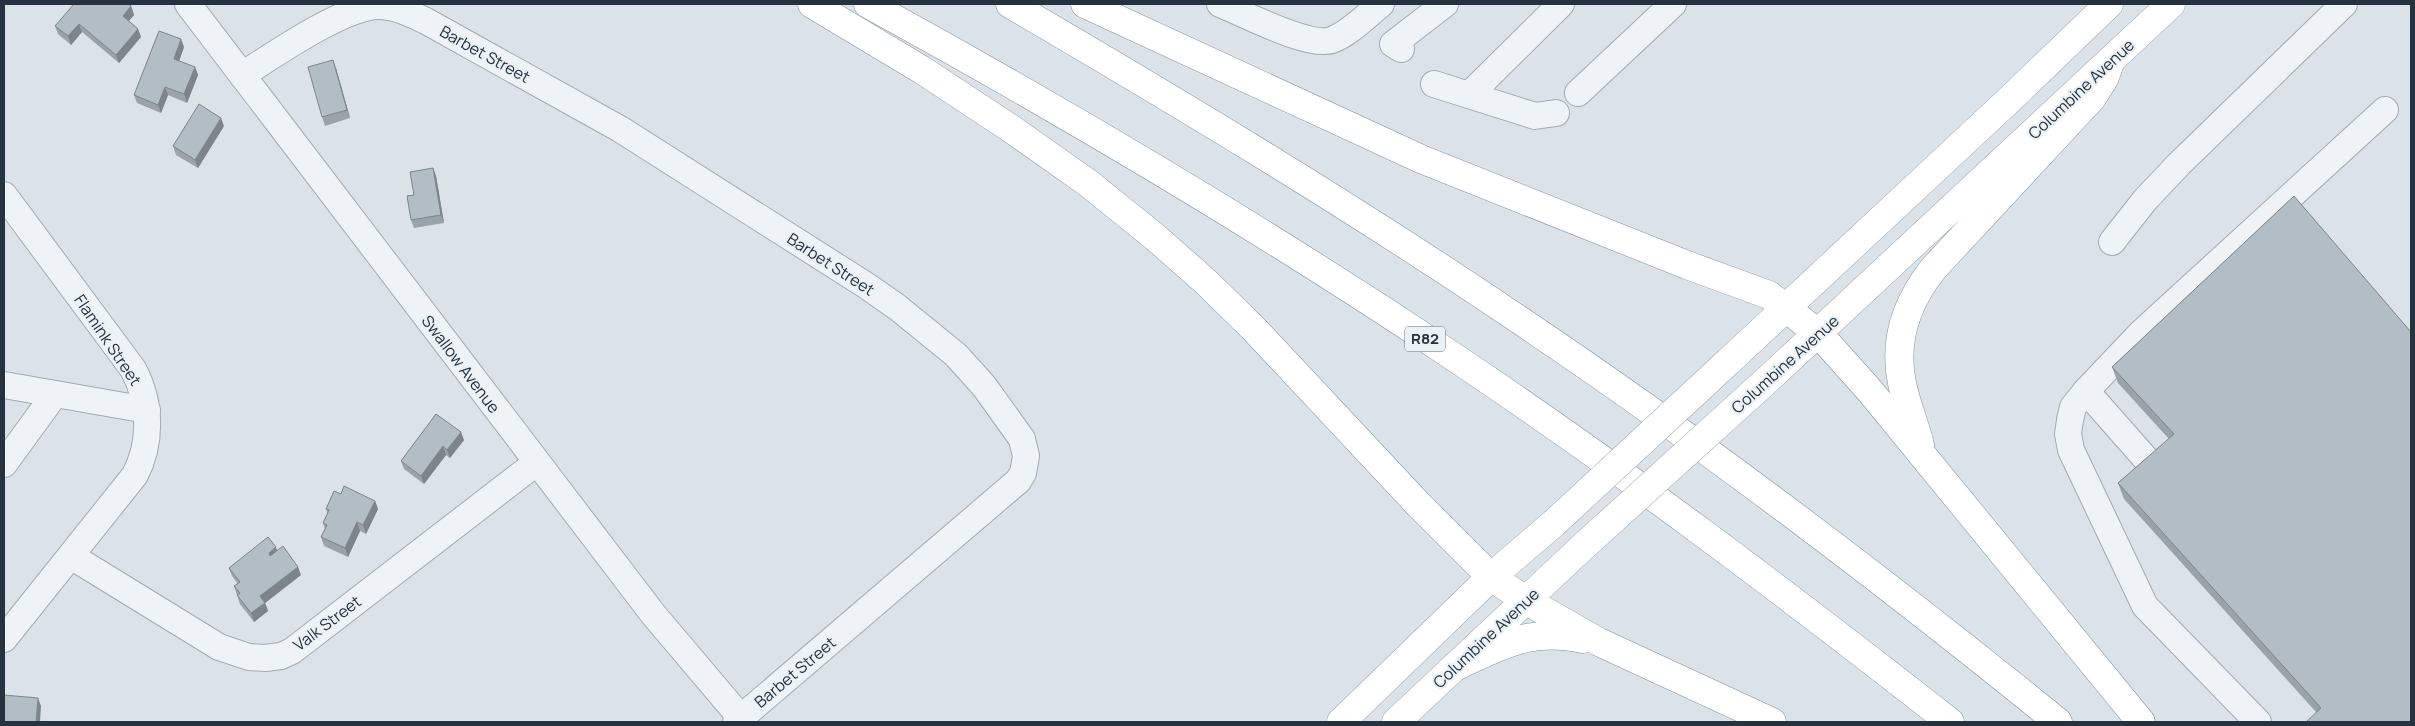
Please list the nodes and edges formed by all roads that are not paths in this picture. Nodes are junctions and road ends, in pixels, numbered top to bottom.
1 (188, 4) edge
2 (812, 4) edge
3 (868, 4) edge
4 (1010, 4) edge
5 (1085, 4) edge
6 (1220, 4) edge
7 (1381, 4) edge
8 (1445, 4) edge
9 (1561, 4) edge
10 (1673, 4) edge
11 (2109, 4) edge
12 (2171, 4) edge
13 (2344, 4) edge
14 (1271, 14) edge
15 (1401, 49) dead end
16 (2110, 63) junction
17 (242, 75) junction
18 (1434, 84) dead end
19 (1578, 93) dead end
20 (1470, 94) junction
21 (2385, 110) dead end
22 (1556, 114) dead end
23 (4, 195) edge
24 (2112, 242) dead end
25 (1787, 308) junction
26 (1818, 334) junction
27 (4, 385) edge
28 (2086, 391) junction
29 (55, 394) junction
30 (147, 410) junction
31 (1923, 458) junction
32 (536, 463) junction
33 (4, 464) edge
34 (2153, 466) edge
35 (71, 556) junction
36 (1491, 577) junction
37 (1527, 601) junction
38 (12, 612) edge
39 (4, 639) edge
40 (1599, 642) junction
41 (1457, 666) junction
42 (739, 720) edge
43 (1341, 722) edge
44 (1396, 722) edge
45 (1772, 722) edge
46 (1950, 722) edge
47 (2058, 722) edge
48 (2141, 722) edge
49 (2258, 722) edge

1 - 17 street, Swallow Avenue
2 - 36 main road
3 - 46 main road, R82
4 - 47 main road
5 - 25 main road
6 - 14 street
7 - 14 street
8 - 15 street
9 - 20 street
10 - 19 street
11 - 25 main road
12 - 16 main road, Columbine Avenue
13 - 24 street
16 - 26 main road, Columbine Avenue
16 - 31 main road
17 - 32 street, Swallow Avenue
17 - 42 street, Barbet Street
18 - 20 street
20 - 22 street
21 - 28 street
23 - 30 street, Flamink Street
25 - 26 main road
25 - 36 main road, bridge
26 - 31 main road
26 - 37 main road, Columbine Avenue, bridge
27 - 29 street
28 - 34 street
28 - 49 street
29 - 30 street
29 - 33 street
30 - 35 street, Flamink Street
31 - 48 main road
32 - 35 street, Valk Street
32 - 42 street, Swallow Avenue
35 - 38 street, Flamink Street
36 - 37 main road
36 - 43 main road
37 - 40 main road
37 - 41 main road, Columbine Avenue
38 - 39 street, Flamink Street
40 - 41 main road
40 - 45 main road
41 - 44 main road, Columbine Avenue

